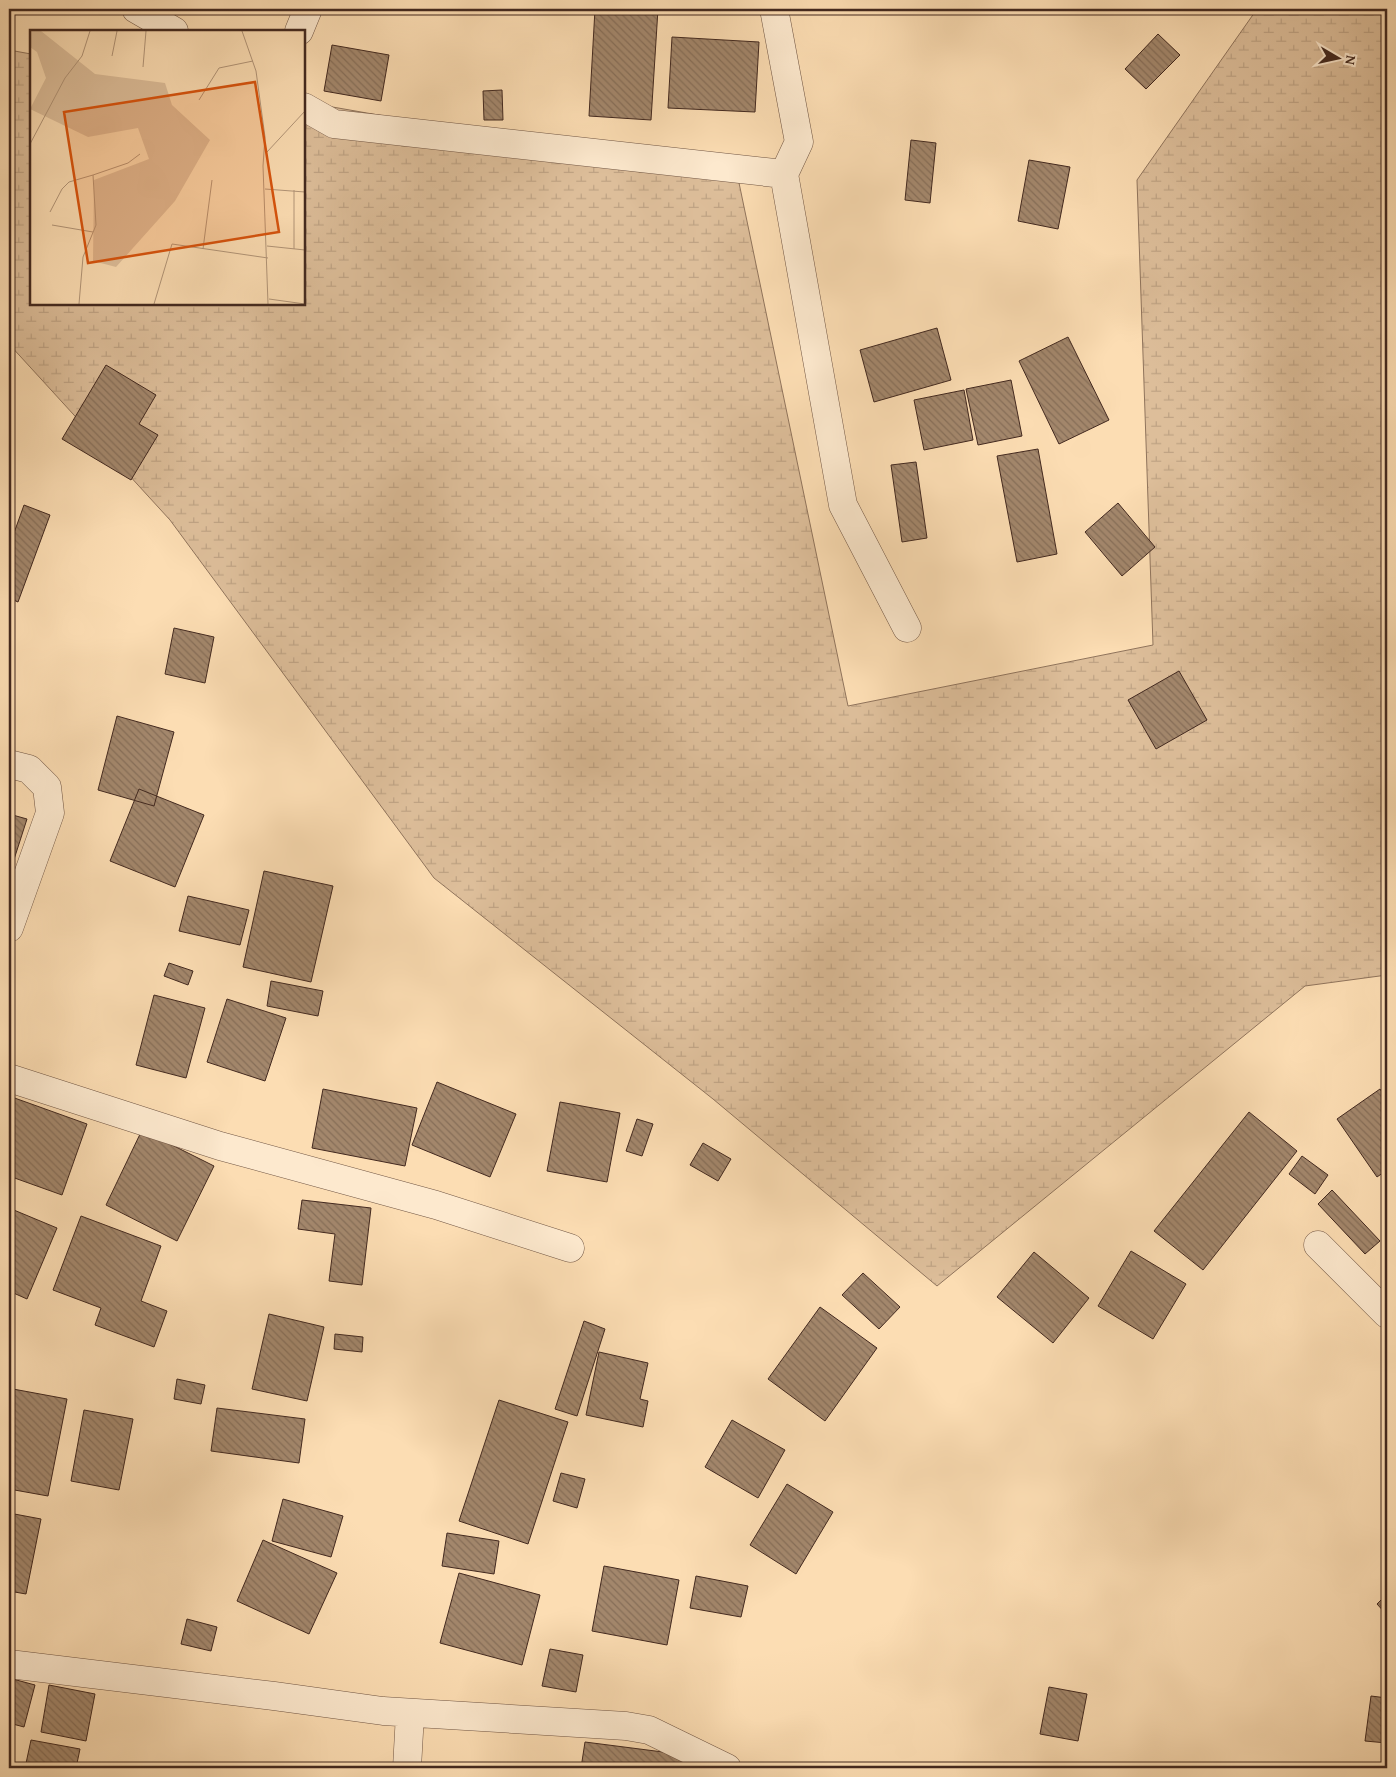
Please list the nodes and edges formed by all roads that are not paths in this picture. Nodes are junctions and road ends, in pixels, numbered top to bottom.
1 (136, 9) edge
2 (308, 9) edge
3 (774, 9) edge
4 (172, 30) edge
5 (299, 30) edge
6 (305, 109) edge
7 (784, 174) junction
8 (907, 628) dead end
9 (9, 764) edge
10 (9, 928) edge
11 (9, 1078) edge
12 (1318, 1245) dead end
13 (570, 1248) dead end
14 (1387, 1314) edge
15 (9, 1664) edge
16 (410, 1714) junction
17 (407, 1768) edge
18 (726, 1768) edge

1 - 4 street
2 - 5 street
3 - 7 street
6 - 7 street
7 - 8 street
9 - 10 street
11 - 13 street
12 - 14 street
15 - 16 street
16 - 17 street
16 - 18 street

